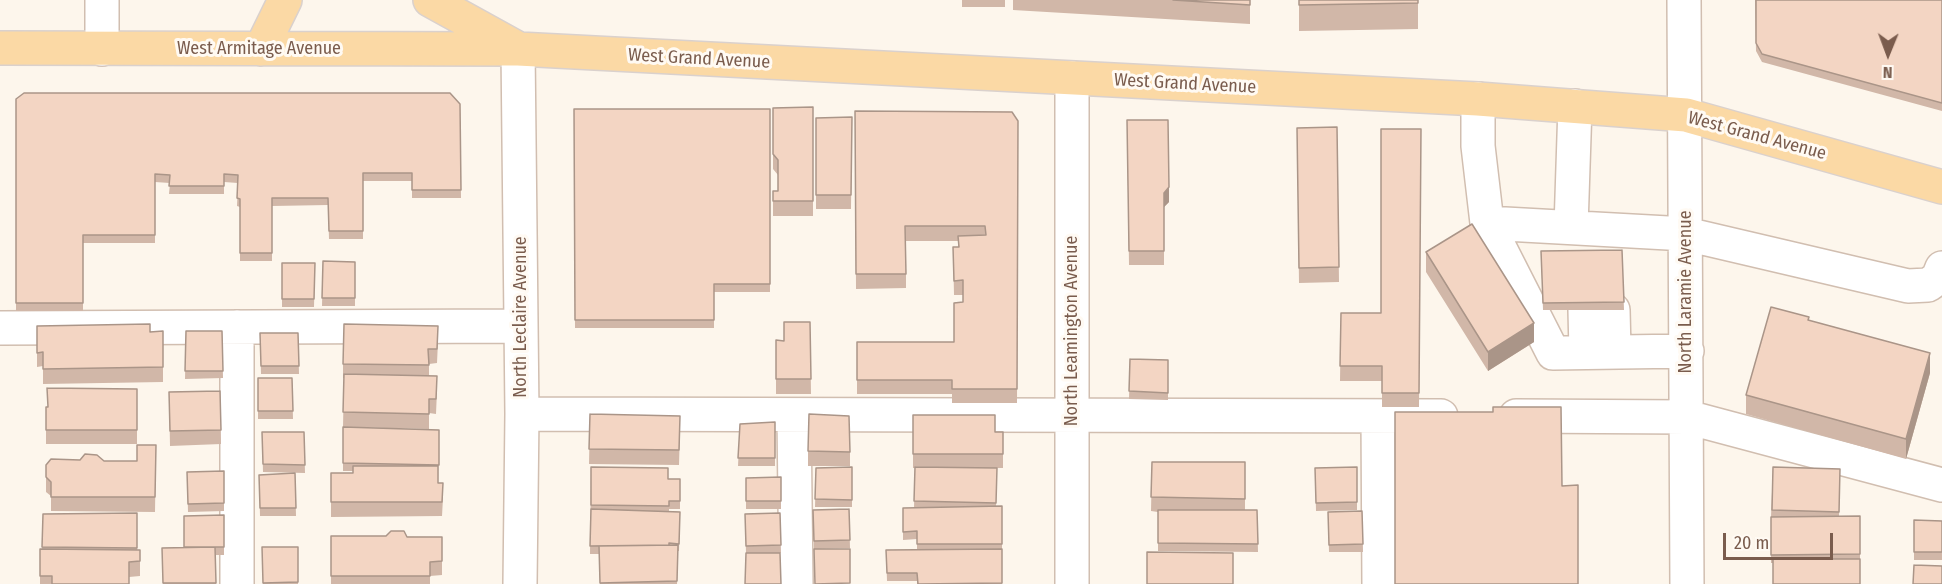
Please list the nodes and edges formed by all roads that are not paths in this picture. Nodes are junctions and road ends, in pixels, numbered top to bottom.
1 (102, 0) edge
2 (285, 0) edge
3 (430, 0) edge
4 (1684, 0) edge
5 (0, 48) edge
6 (102, 49) junction
7 (261, 49) junction
8 (518, 49) junction
9 (1072, 78) junction
10 (1478, 99) junction
11 (1575, 106) junction
12 (1686, 116) junction
13 (1942, 187) edge
14 (1487, 223) junction
15 (1686, 234) junction
16 (1593, 240) junction
17 (1942, 268) edge
18 (1599, 310) edge
19 (521, 326) junction
20 (237, 327) junction
21 (0, 328) edge
22 (1687, 351) junction
23 (1600, 352) junction
24 (522, 414) junction
25 (794, 415) junction
26 (1072, 415) junction
27 (1378, 416) junction
28 (1687, 417) junction
29 (1942, 485) edge
30 (237, 584) edge
31 (520, 584) edge
32 (796, 584) edge
33 (1072, 584) edge
34 (1379, 584) edge
35 (1687, 584) edge

1 - 6 street
2 - 7 main road
3 - 8 main road, West Grand Avenue
4 - 12 street, North Laramie Avenue
5 - 6 main road, West Armitage Avenue
6 - 7 main road, West Armitage Avenue
7 - 8 main road, West Armitage Avenue
8 - 9 main road, West Grand Avenue
8 - 19 street, North Leclaire Avenue
9 - 10 main road, West Grand Avenue
9 - 26 street, North Leamington Avenue
10 - 11 main road, West Grand Avenue
10 - 14 street
11 - 12 main road, West Grand Avenue
11 - 16 street
12 - 13 main road, West Grand Avenue
12 - 15 street, North Laramie Avenue
14 - 16 street
14 - 23 street
15 - 16 street
15 - 17 street
15 - 22 street, North Laramie Avenue
18 - 23 street
19 - 20 street
19 - 24 street, North Leclaire Avenue
20 - 21 street
20 - 30 street
22 - 23 street
22 - 28 street, North Laramie Avenue
24 - 25 street
24 - 31 street, North Leclaire Avenue
25 - 26 street
25 - 32 street
26 - 27 street
26 - 33 street, North Leamington Avenue
27 - 28 street
27 - 34 street
28 - 29 street
28 - 35 street, North Laramie Avenue

